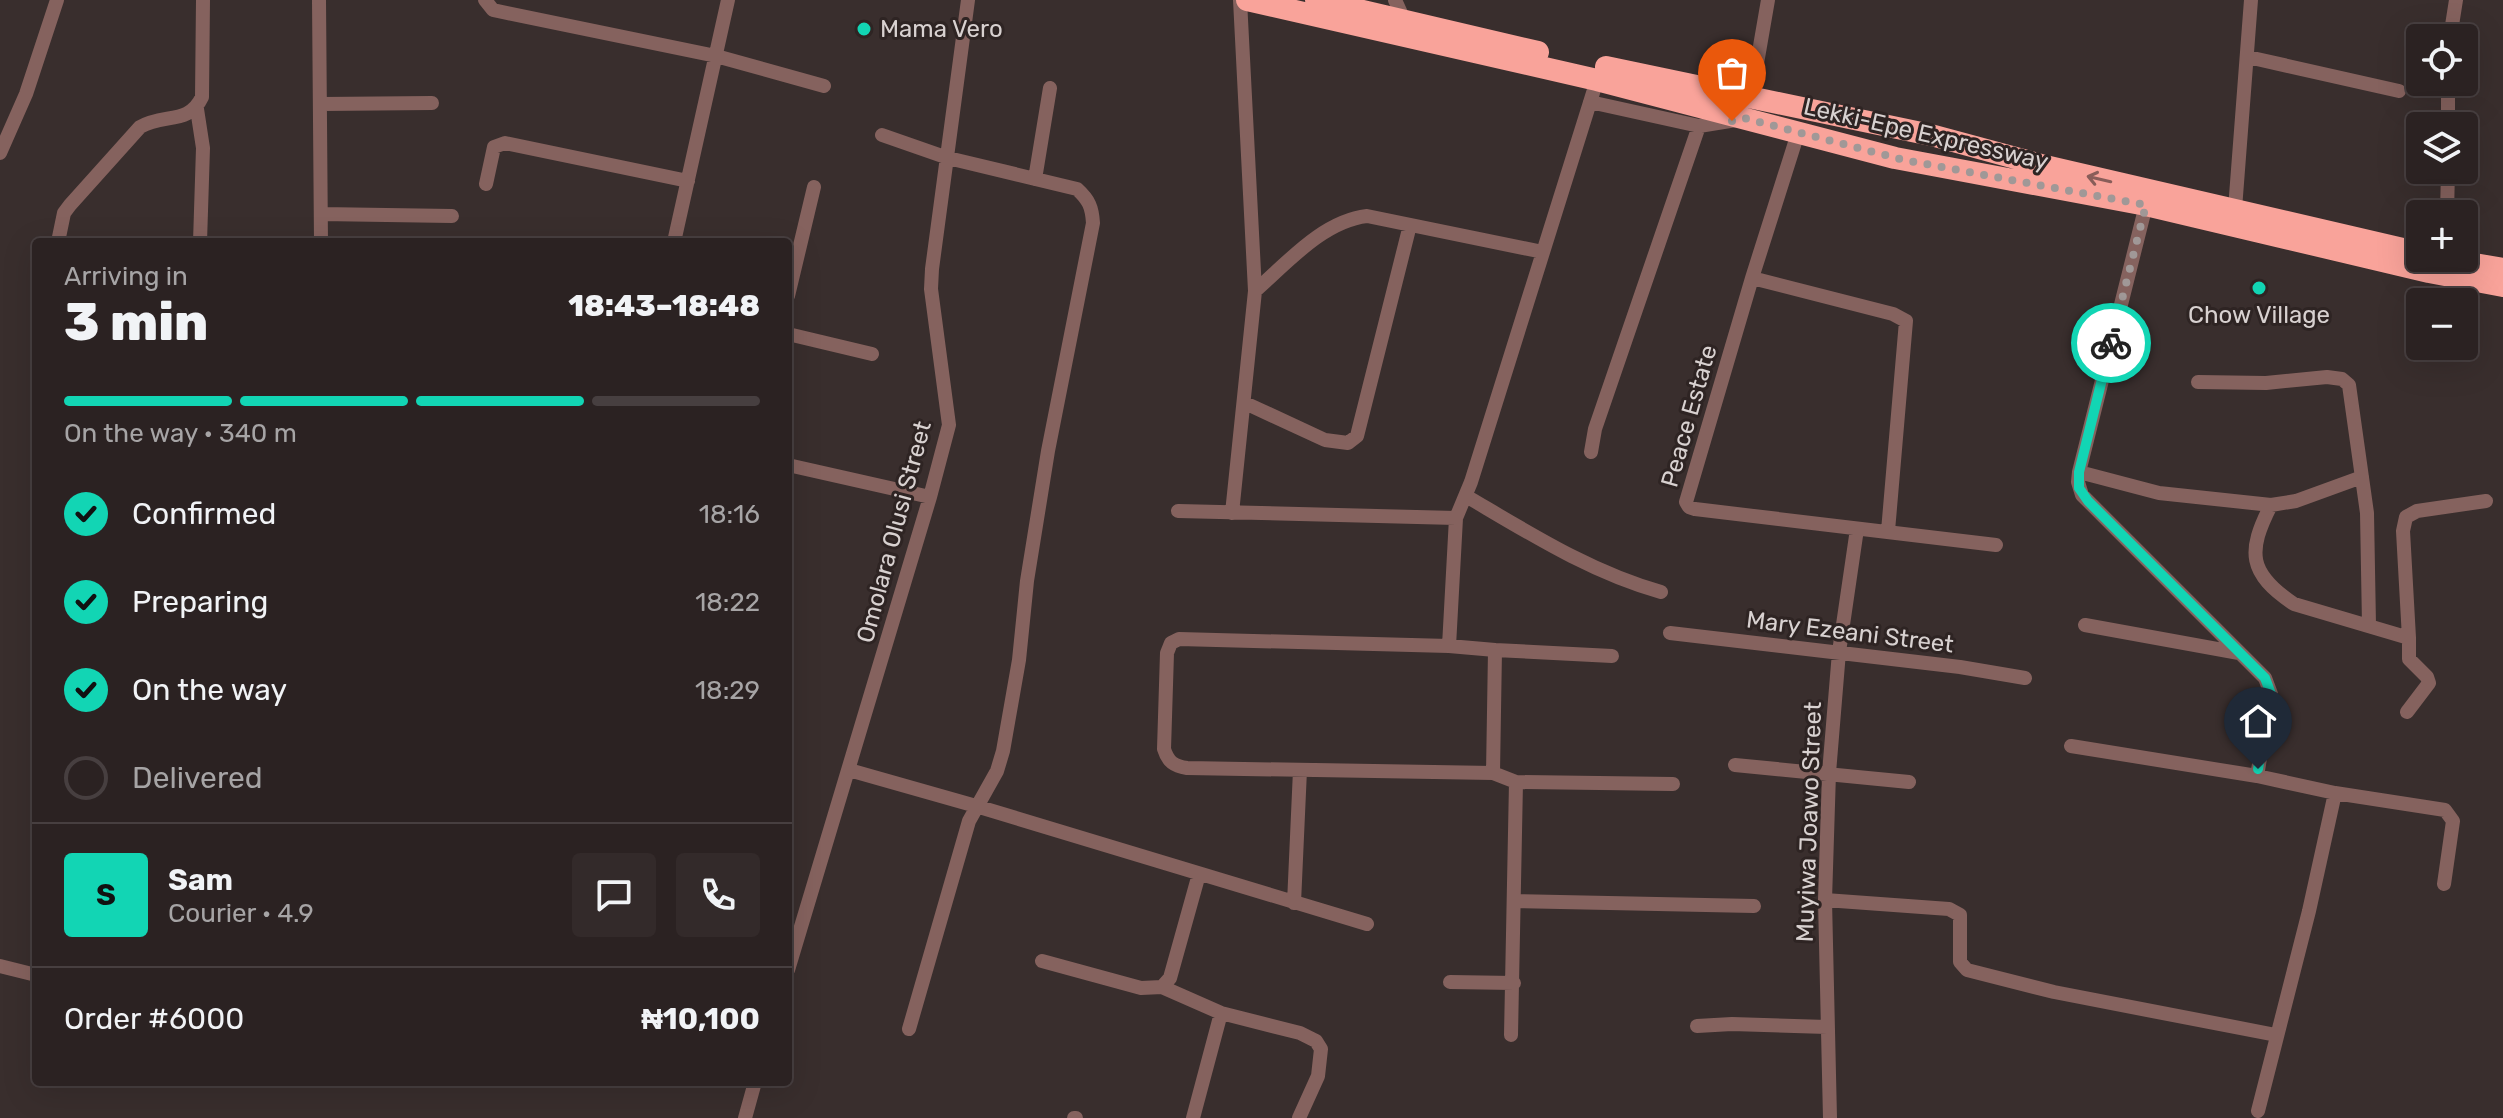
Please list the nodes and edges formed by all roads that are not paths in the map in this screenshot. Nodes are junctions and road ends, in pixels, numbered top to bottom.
1 (57, 0) edge
2 (203, 0) edge
3 (319, 0) edge
4 (485, 0) edge
5 (728, 0) edge
6 (968, 0) edge
7 (1240, 0) edge
8 (1247, 0) edge
9 (1316, 0) edge
10 (1395, 0) edge
11 (1768, 0) edge
12 (2251, 0) edge
13 (2456, 0) edge
14 (1353, 4) edge
15 (1405, 22) junction
16 (2452, 24) edge
17 (716, 56) junction
18 (2248, 57) junction
19 (1597, 80) junction
20 (824, 86) dead end
21 (1050, 88) dead end
22 (2399, 91) dead end
23 (1590, 102) junction
24 (432, 103) dead end
25 (322, 104) junction
26 (1748, 108) junction
27 (197, 109) junction
28 (0, 114) edge
29 (15, 120) junction
30 (1699, 126) junction
31 (1920, 132) junction
32 (1798, 133) junction
33 (882, 135) dead end
34 (0, 153) edge
35 (948, 158) junction
36 (1913, 162) junction
37 (1035, 179) junction
38 (688, 181) junction
39 (486, 184) dead end
40 (814, 187) dead end
41 (2146, 205) junction
42 (2235, 209) junction
43 (321, 214) junction
44 (452, 216) dead end
45 (1410, 225) junction
46 (59, 238) edge
47 (200, 238) edge
48 (321, 238) edge
49 (675, 238) edge
50 (2406, 250) edge
51 (1543, 252) junction
52 (2478, 265) edge
53 (2503, 269) edge
54 (1752, 278) junction
55 (792, 279) edge
56 (2503, 286) edge
57 (1255, 291) junction
58 (792, 335) edge
59 (872, 354) dead end
60 (2198, 382) dead end
61 (1245, 403) junction
62 (1591, 452) dead end
63 (792, 466) edge
64 (2079, 472) junction
65 (2362, 477) junction
66 (1466, 496) junction
67 (930, 497) junction
68 (2486, 501) dead end
69 (2271, 505) junction
70 (1178, 511) dead end
71 (1232, 513) junction
72 (1456, 518) junction
73 (1857, 529) junction
74 (1888, 531) junction
75 (1996, 545) dead end
76 (1661, 592) dead end
77 (2085, 625) dead end
78 (2369, 625) junction
79 (1670, 633) dead end
80 (2409, 638) junction
81 (1449, 646) junction
82 (1495, 650) junction
83 (1839, 652) junction
84 (2239, 653) junction
85 (1612, 656) dead end
86 (2025, 678) dead end
87 (2407, 712) dead end
88 (2071, 746) dead end
89 (1735, 765) dead end
90 (849, 770) junction
91 (1300, 770) junction
92 (1493, 773) junction
93 (1829, 773) junction
94 (2257, 773) junction
95 (1516, 782) junction
96 (1909, 782) dead end
97 (1673, 784) dead end
98 (2335, 793) junction
99 (976, 806) junction
100 (1199, 874) junction
101 (2444, 884) dead end
102 (1825, 900) junction
103 (1515, 901) junction
104 (1294, 903) junction
105 (1754, 906) dead end
106 (1367, 924) dead end
107 (792, 957) edge
108 (1042, 961) dead end
109 (0, 966) edge
110 (32, 974) edge
111 (1450, 982) dead end
112 (1514, 983) junction
113 (1162, 987) junction
114 (1221, 1013) junction
115 (1697, 1026) dead end
116 (1827, 1027) junction
117 (909, 1029) dead end
118 (1511, 1035) dead end
119 (2276, 1035) junction
120 (754, 1086) edge
121 (2258, 1111) dead end
122 (745, 1118) edge
123 (1193, 1118) edge
124 (1299, 1118) edge
125 (1830, 1118) edge

1 - 29 street
2 - 27 street
3 - 25 street
4 - 17 street
5 - 17 street
6 - 35 street, Omolara Olusi Street
7 - 57 street
8 - 19 highway, Lekki-Epe Expressway
9 - 14 highway, Lekki-Epe Expressway
10 - 15 street
11 - 26 street
12 - 18 street
13 - 16 street
14 - 15 highway, Lekki-Epe Expressway
15 - 26 highway, Lekki-Epe Expressway
17 - 20 street
17 - 38 street
18 - 22 street
18 - 42 street
19 - 23 street
19 - 26 highway, Lekki-Epe Expressway
21 - 37 street
23 - 30 street
23 - 51 street
24 - 25 street
25 - 43 street
26 - 30 street
26 - 31 highway, Lekki-Epe Expressway
26 - 32 highway, Lekki-Epe Expressway
27 - 46 street
27 - 47 street
28 - 29 street
29 - 34 street
30 - 62 street
31 - 36 highway
42 -> 31 highway, Lekki-Epe Expressway
32 - 36 highway, Lekki-Epe Expressway
32 - 54 street, Peace Estate
33 - 35 street
35 - 37 street
35 - 67 street, Omolara Olusi Street
36 - 41 highway, Lekki-Epe Expressway
37 - 99 street
38 - 39 street
38 - 49 street
40 - 55 street
41 - 56 highway, Lekki-Epe Expressway
41 - 64 street
42 - 50 highway, Lekki-Epe Expressway
43 - 44 street
43 - 48 street
45 - 51 street
45 - 57 street
45 - 61 street
51 - 66 street
52 - 53 highway
54 - 73 street, Peace Estate
54 - 74 street
57 - 61 street
58 - 59 street
60 - 65 street
61 - 71 street
63 - 67 street
64 - 69 street
64 - 84 street
65 - 69 street
65 - 78 street
66 - 72 street
66 - 76 street
67 - 90 street, Omolara Olusi Street
68 - 80 street
69 - 78 street
70 - 71 street
71 - 72 street
72 - 81 street
73 - 74 street, Peace Estate
73 - 83 street, Muyiwa Joawo Street
74 - 75 street, Peace Estate
77 - 84 street
78 - 80 street
79 - 83 street, Mary Ezeani Street
80 - 87 street
81 - 82 street
81 - 91 street
82 - 85 street
82 - 92 street
83 - 86 street, Mary Ezeani Street
83 - 93 street, Muyiwa Joawo Street
84 - 94 street
88 - 94 street
89 - 93 street
90 - 99 street
90 - 107 street, Omolara Olusi Street
91 - 92 street
91 - 104 street
92 - 95 street
93 - 96 street
93 - 102 street, Muyiwa Joawo Street
94 - 98 street
95 - 97 street
95 - 103 street
98 - 101 street
98 - 119 street
99 - 100 street
99 - 117 street
100 - 104 street
100 - 113 street
102 - 116 street, Muyiwa Joawo Street
102 - 119 street
103 - 105 street
103 - 112 street
104 - 106 street
108 - 113 street
109 - 110 street
111 - 112 street
112 - 118 street
113 - 114 street
114 - 123 street
114 - 124 street
115 - 116 street
116 - 125 street, Muyiwa Joawo Street
119 - 121 street
120 - 122 street

